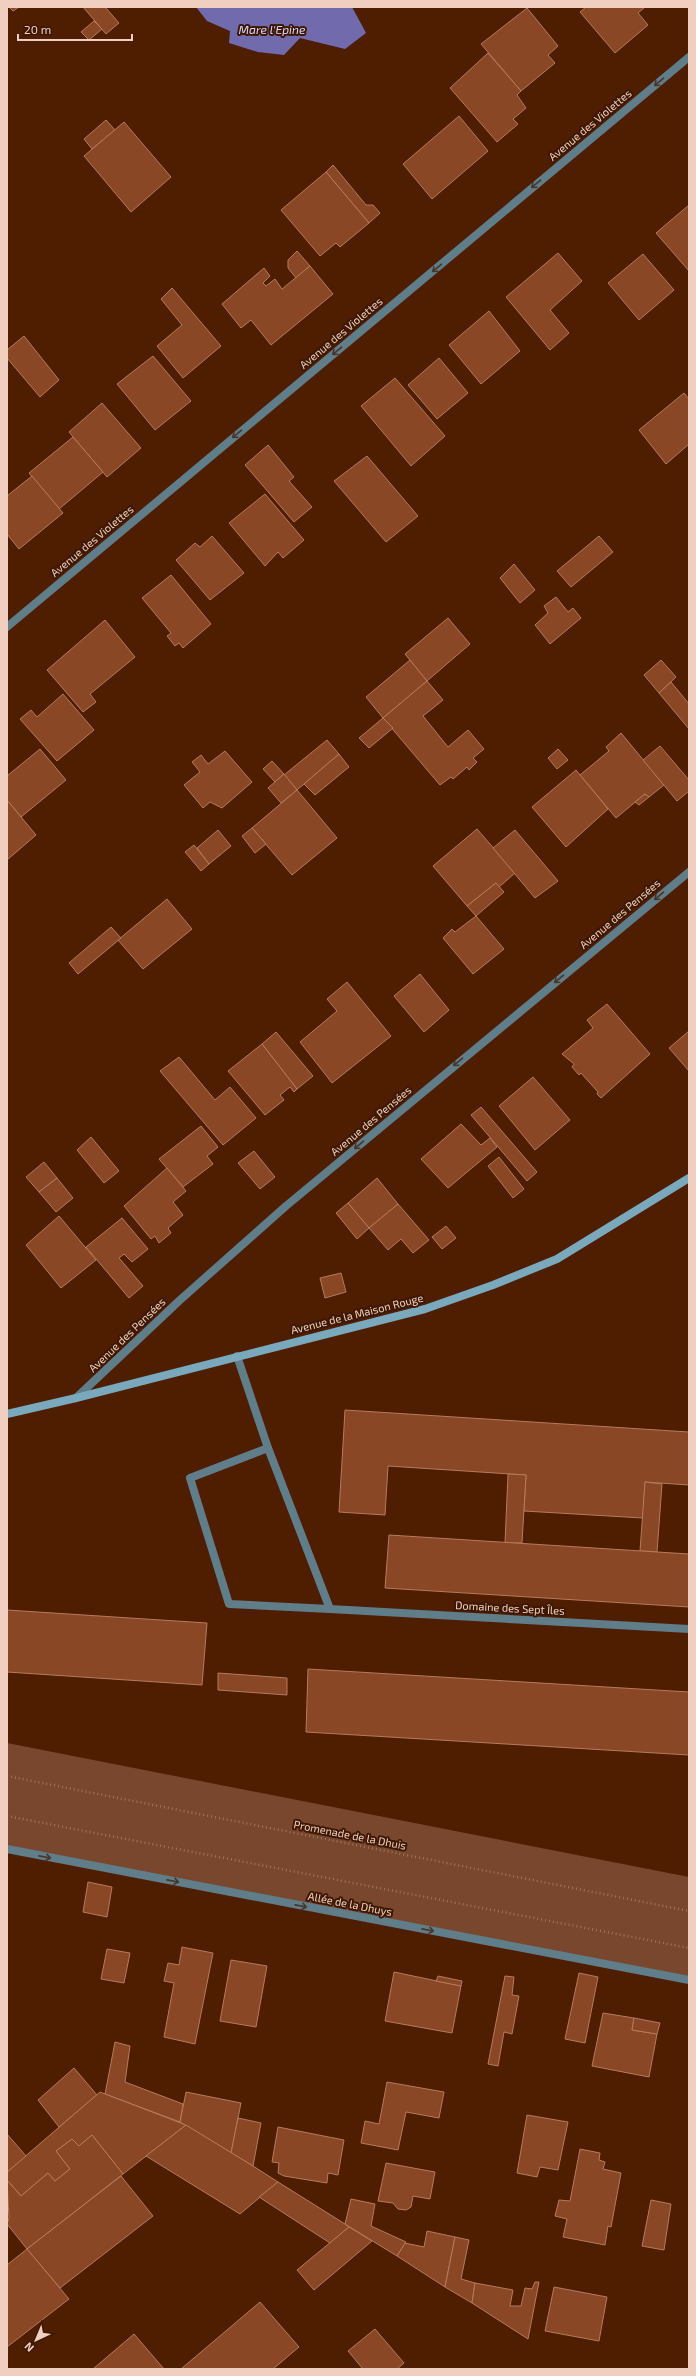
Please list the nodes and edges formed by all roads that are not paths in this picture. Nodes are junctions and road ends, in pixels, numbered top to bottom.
1 (689, 57) edge
2 (7, 626) edge
3 (689, 872) edge
4 (689, 1178) edge
5 (237, 1356) junction
6 (76, 1398) junction
7 (7, 1414) edge
8 (268, 1448) junction
9 (330, 1609) junction
10 (689, 1630) edge
11 (7, 1850) edge
12 (689, 1980) edge

1 -> 2 street, Avenue des Violettes
3 -> 6 street, Avenue des Pensées
4 - 5 main road, Avenue de la Maison Rouge
5 - 6 main road, Avenue de la Maison Rouge
5 - 8 street
6 - 7 main road, Avenue de la Maison Rouge
8 - 9 street
8 - 9 street, Domaine des Sept Îles
9 - 10 street, Domaine des Sept Îles
11 -> 12 street, Allée de la Dhuys

